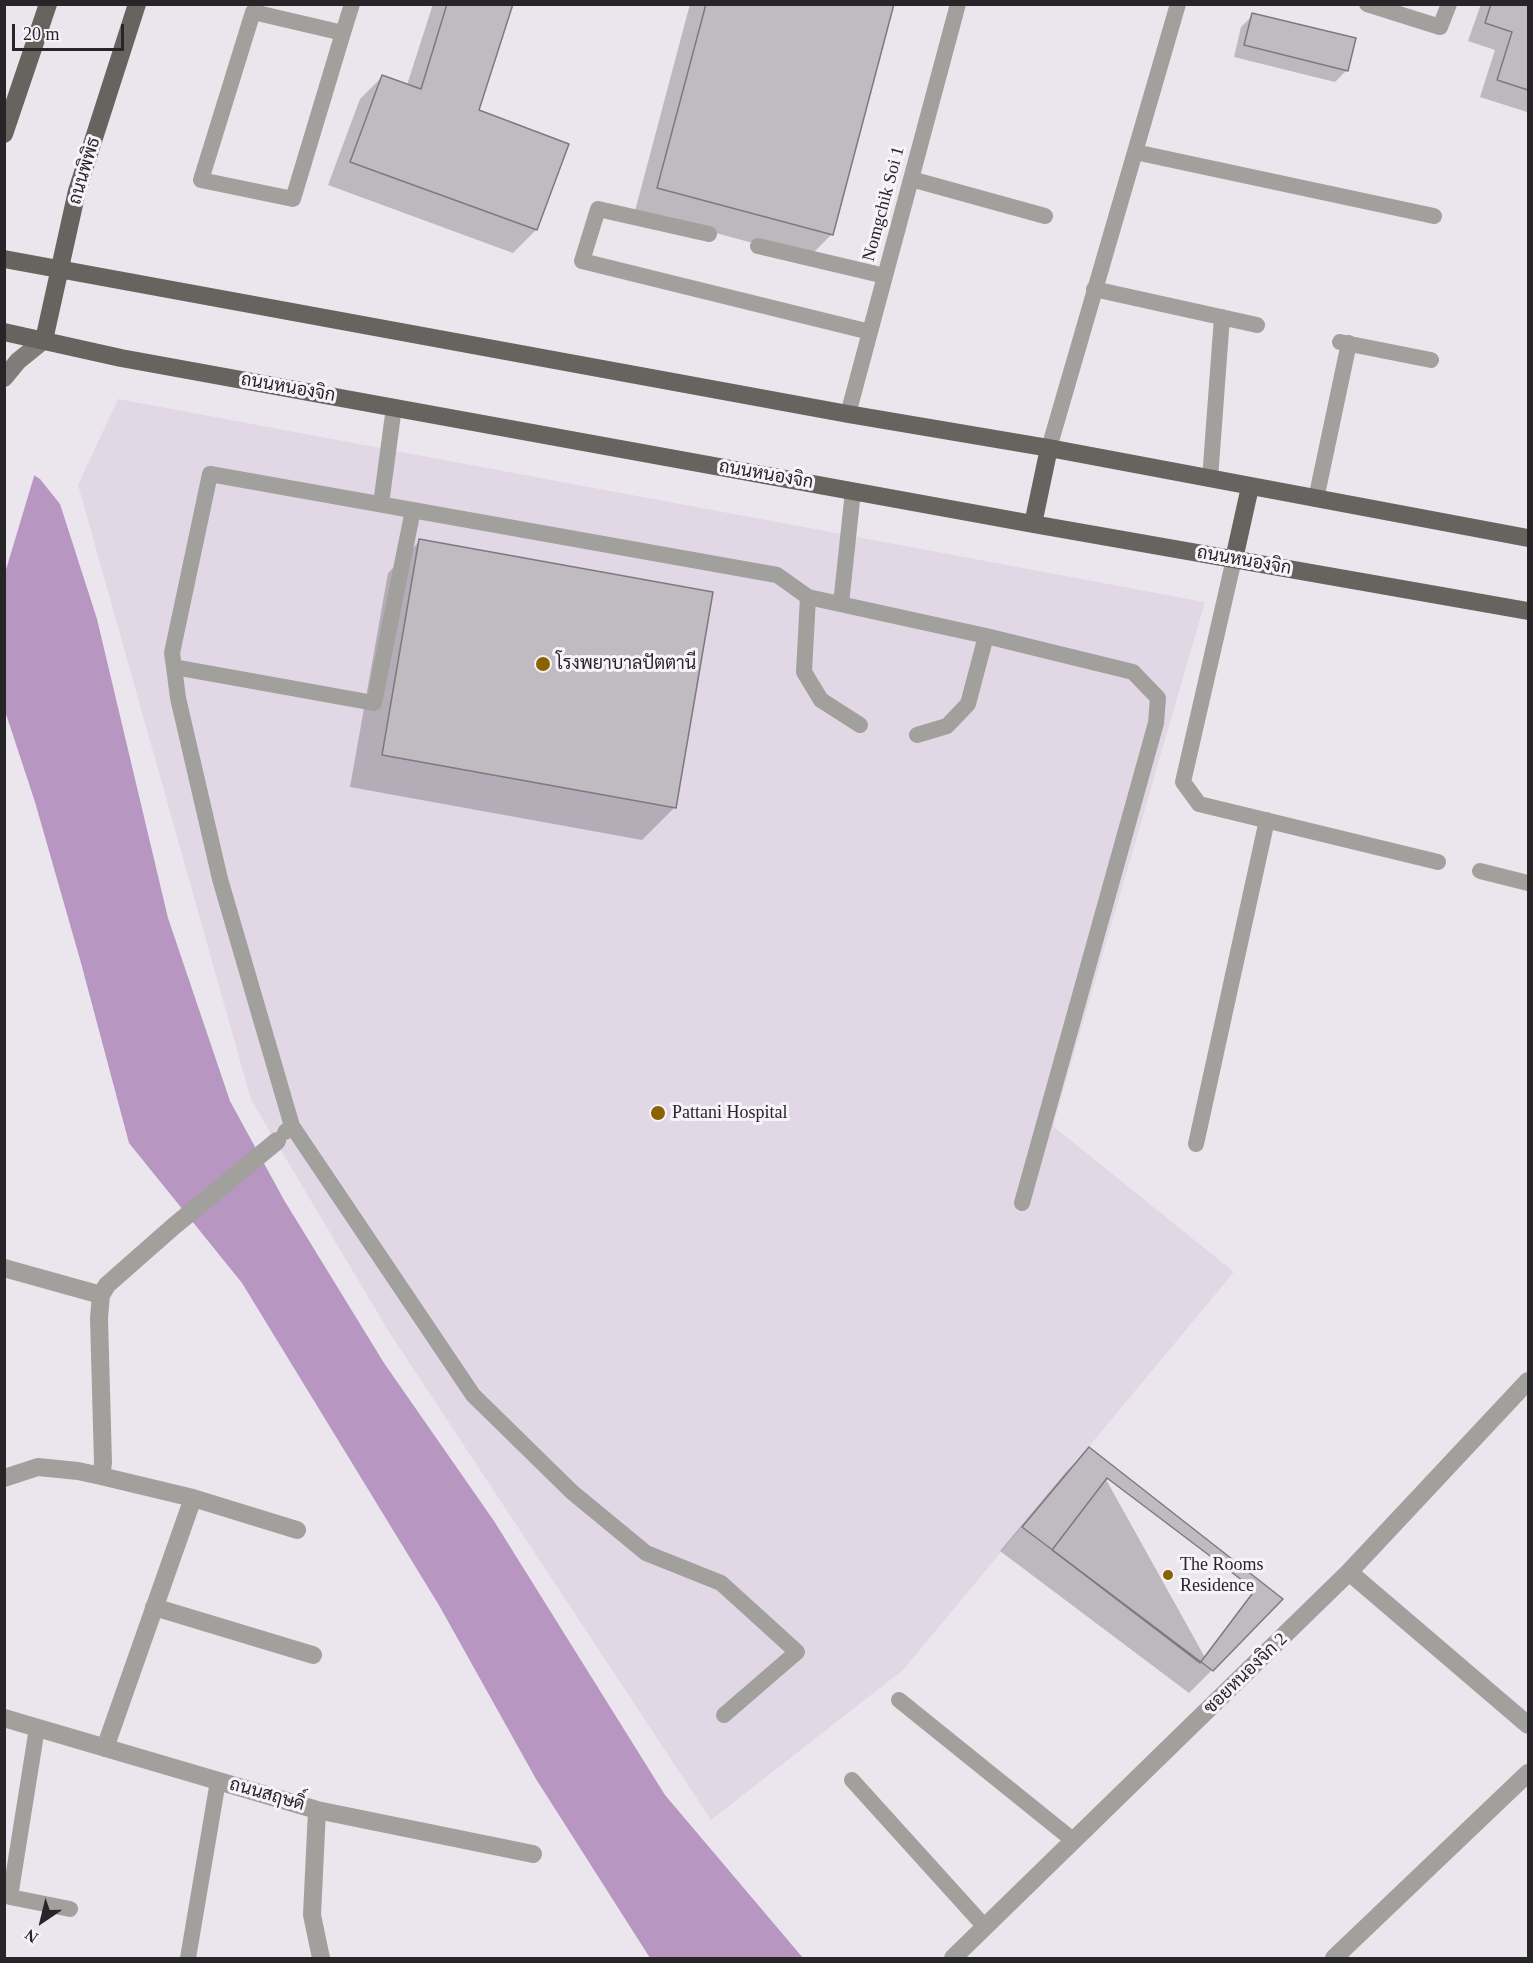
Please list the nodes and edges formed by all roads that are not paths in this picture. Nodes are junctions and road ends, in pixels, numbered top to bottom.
1 (48, 4) edge
2 (137, 4) edge
3 (352, 4) edge
4 (958, 4) edge
5 (1178, 4) edge
6 (1367, 4) edge
7 (1449, 4) edge
8 (1391, 8) edge
9 (343, 33) junction
10 (4, 134) edge
11 (1135, 152) junction
12 (911, 179) junction
13 (1045, 216) dead end
14 (1434, 216) dead end
15 (709, 234) dead end
16 (758, 246) dead end
17 (4, 259) edge
18 (58, 270) junction
19 (885, 276) junction
20 (1094, 289) junction
21 (1222, 317) junction
22 (1257, 325) dead end
23 (4, 332) edge
24 (870, 332) junction
25 (44, 340) junction
26 (1431, 360) dead end
27 (4, 378) edge
28 (394, 407) junction
29 (848, 414) junction
30 (1049, 447) junction
31 (1210, 479) junction
32 (1250, 487) junction
33 (853, 491) junction
34 (1316, 499) junction
35 (381, 504) junction
36 (412, 510) junction
37 (1033, 524) junction
38 (1528, 538) edge
39 (1234, 559) junction
40 (808, 597) junction
41 (841, 604) junction
42 (1528, 611) edge
43 (987, 636) junction
44 (174, 667) junction
45 (860, 725) dead end
46 (917, 735) dead end
47 (1267, 820) junction
48 (1438, 862) dead end
49 (1480, 871) dead end
50 (1528, 883) edge
51 (292, 1126) junction
52 (277, 1141) joint
53 (1196, 1144) dead end
54 (1022, 1203) dead end
55 (4, 1268) edge
56 (101, 1295) junction
57 (1528, 1381) edge
58 (101, 1476) junction
59 (4, 1478) edge
60 (193, 1498) junction
61 (297, 1530) dead end
62 (1350, 1572) junction
63 (154, 1608) junction
64 (313, 1655) dead end
65 (899, 1700) dead end
66 (724, 1715) dead end
67 (4, 1718) edge
68 (1528, 1725) edge
69 (37, 1728) junction
70 (105, 1748) junction
71 (1528, 1773) edge
72 (852, 1780) dead end
73 (218, 1781) junction
74 (317, 1810) junction
75 (1074, 1841) junction
76 (533, 1854) dead end
77 (70, 1909) dead end
78 (986, 1927) junction
79 (188, 1959) edge
80 (321, 1959) edge
81 (953, 1959) edge
82 (1334, 1959) edge

1 - 10 main road
2 - 18 main road, ถนนพิพิธ
3 - 9 lane
4 - 12 lane, Nomgchik Soi 1
5 - 11 lane
6 - 8 lane
7 - 8 lane
9 - 9 lane
11 - 14 lane
11 - 20 lane
12 - 13 lane
12 - 19 lane, Nomgchik Soi 1
15 - 24 lane
16 - 19 lane
17 - 18 main road
18 - 25 main road, ถนนพิพิธ
18 - 29 main road
19 - 24 lane, Nomgchik Soi 1
20 - 21 lane
20 - 30 lane
21 - 22 lane
21 - 31 lane
23 - 25 main road, ถนนหนองจิก
24 - 29 lane, Nomgchik Soi 1
25 - 27 main road
25 - 28 main road, ถนนหนองจิก
26 - 34 lane
28 - 33 main road, ถนนหนองจิก
28 - 35 lane
29 - 30 main road
30 - 31 main road
30 - 37 main road
31 - 32 main road
32 - 34 main road
32 - 39 main road
33 - 37 main road, ถนนหนองจิก
33 - 41 lane
34 - 38 main road
35 - 36 lane
35 - 44 lane
36 - 40 lane
36 - 44 lane
37 - 39 main road, ถนนหนองจิก
39 - 42 main road, ถนนหนองจิก
39 - 47 lane
40 - 41 lane
40 - 45 lane
41 - 43 lane
43 - 46 lane
43 - 54 lane
44 - 51 lane
47 - 48 lane
47 - 53 lane
49 - 50 lane
51 - 52 lane
51 - 66 lane
52 - 56 street
55 - 56 street
56 - 58 street
57 - 62 street, ซอยหนองจิก 2
58 - 59 street
58 - 60 street
60 - 61 street
60 - 63 street
62 - 68 street
62 - 75 street, ซอยหนองจิก 2
63 - 64 street
63 - 70 street
65 - 75 lane
67 - 69 street, ถนนสฤษดิ์
69 - 70 street, ถนนสฤษดิ์
69 - 77 lane
70 - 73 street, ถนนสฤษดิ์
71 - 82 street
72 - 78 lane
73 - 74 street, ถนนสฤษดิ์
73 - 79 lane
74 - 76 street, ถนนสฤษดิ์
74 - 80 street
75 - 78 street, ซอยหนองจิก 2
78 - 81 street, ซอยหนองจิก 2

